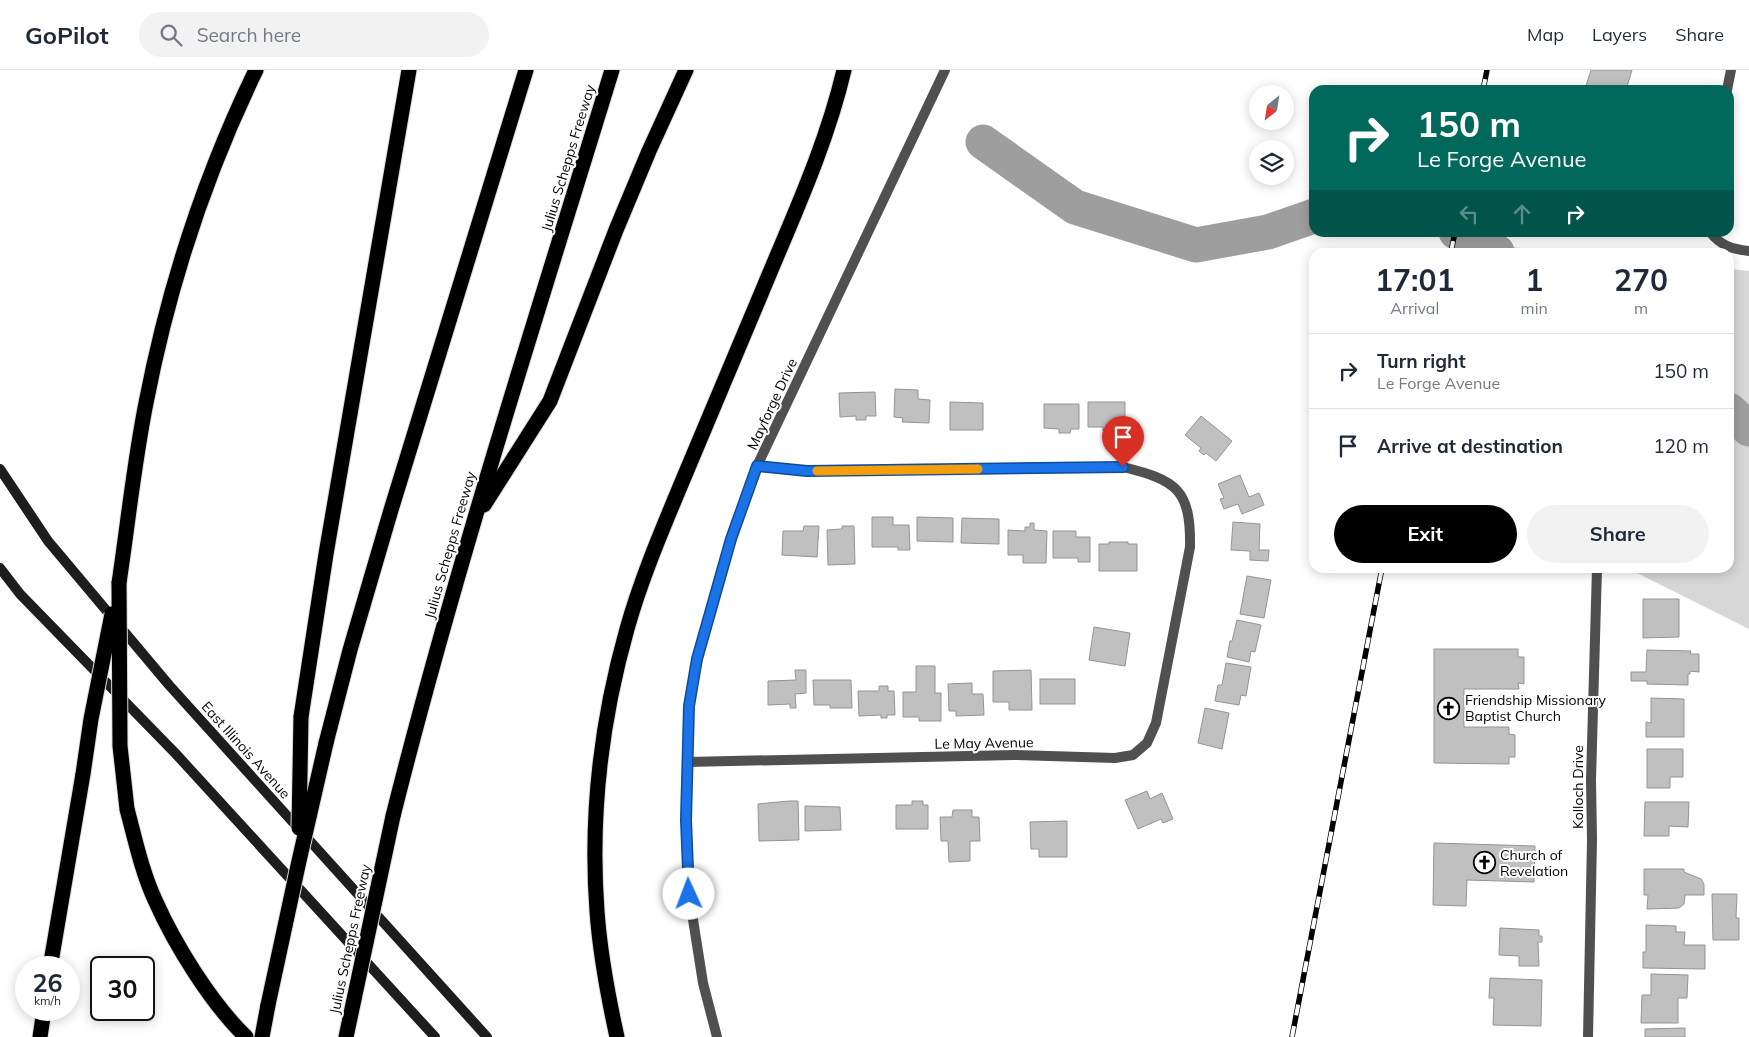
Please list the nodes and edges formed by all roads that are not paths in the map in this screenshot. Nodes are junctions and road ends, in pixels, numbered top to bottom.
1 (256, 70) edge
2 (409, 70) edge
3 (526, 70) edge
4 (612, 70) edge
5 (686, 70) edge
6 (844, 70) edge
7 (945, 70) edge
8 (1731, 70) edge
9 (1728, 85) edge
10 (1714, 237) edge
11 (1731, 248) edge
12 (1734, 249) edge
13 (1749, 251) edge
14 (757, 466) junction
15 (0, 469) edge
16 (474, 520) junction
17 (0, 568) edge
18 (1598, 573) edge
19 (119, 583) junction
20 (687, 762) junction
21 (299, 861) junction
22 (52, 956) edge
23 (42, 1021) edge
24 (40, 1037) edge
25 (246, 1037) edge
26 (262, 1037) edge
27 (346, 1037) edge
28 (435, 1037) edge
29 (488, 1037) edge
30 (617, 1037) edge
31 (717, 1037) edge
32 (1588, 1037) edge

1 - 19 highway
2 - 21 highway, bridge
3 - 21 highway, bridge
4 - 16 highway, Julius Schepps Freeway
5 - 16 highway
6 - 30 highway
7 - 14 street, Mayforge Drive
8 - 9 street
10 - 11 street
12 - 13 street
14 - 20 street, Mayforge Drive
14 - 20 street, Le May Avenue
15 - 29 main road, East Illinois Avenue
16 - 27 highway, Julius Schepps Freeway, bridge
17 - 28 main road
18 - 32 street, Kolloch Drive
19 - 22 highway, bridge
19 - 25 highway, bridge
20 - 31 street, Mayforge Drive
21 - 26 highway, bridge
23 - 24 highway

